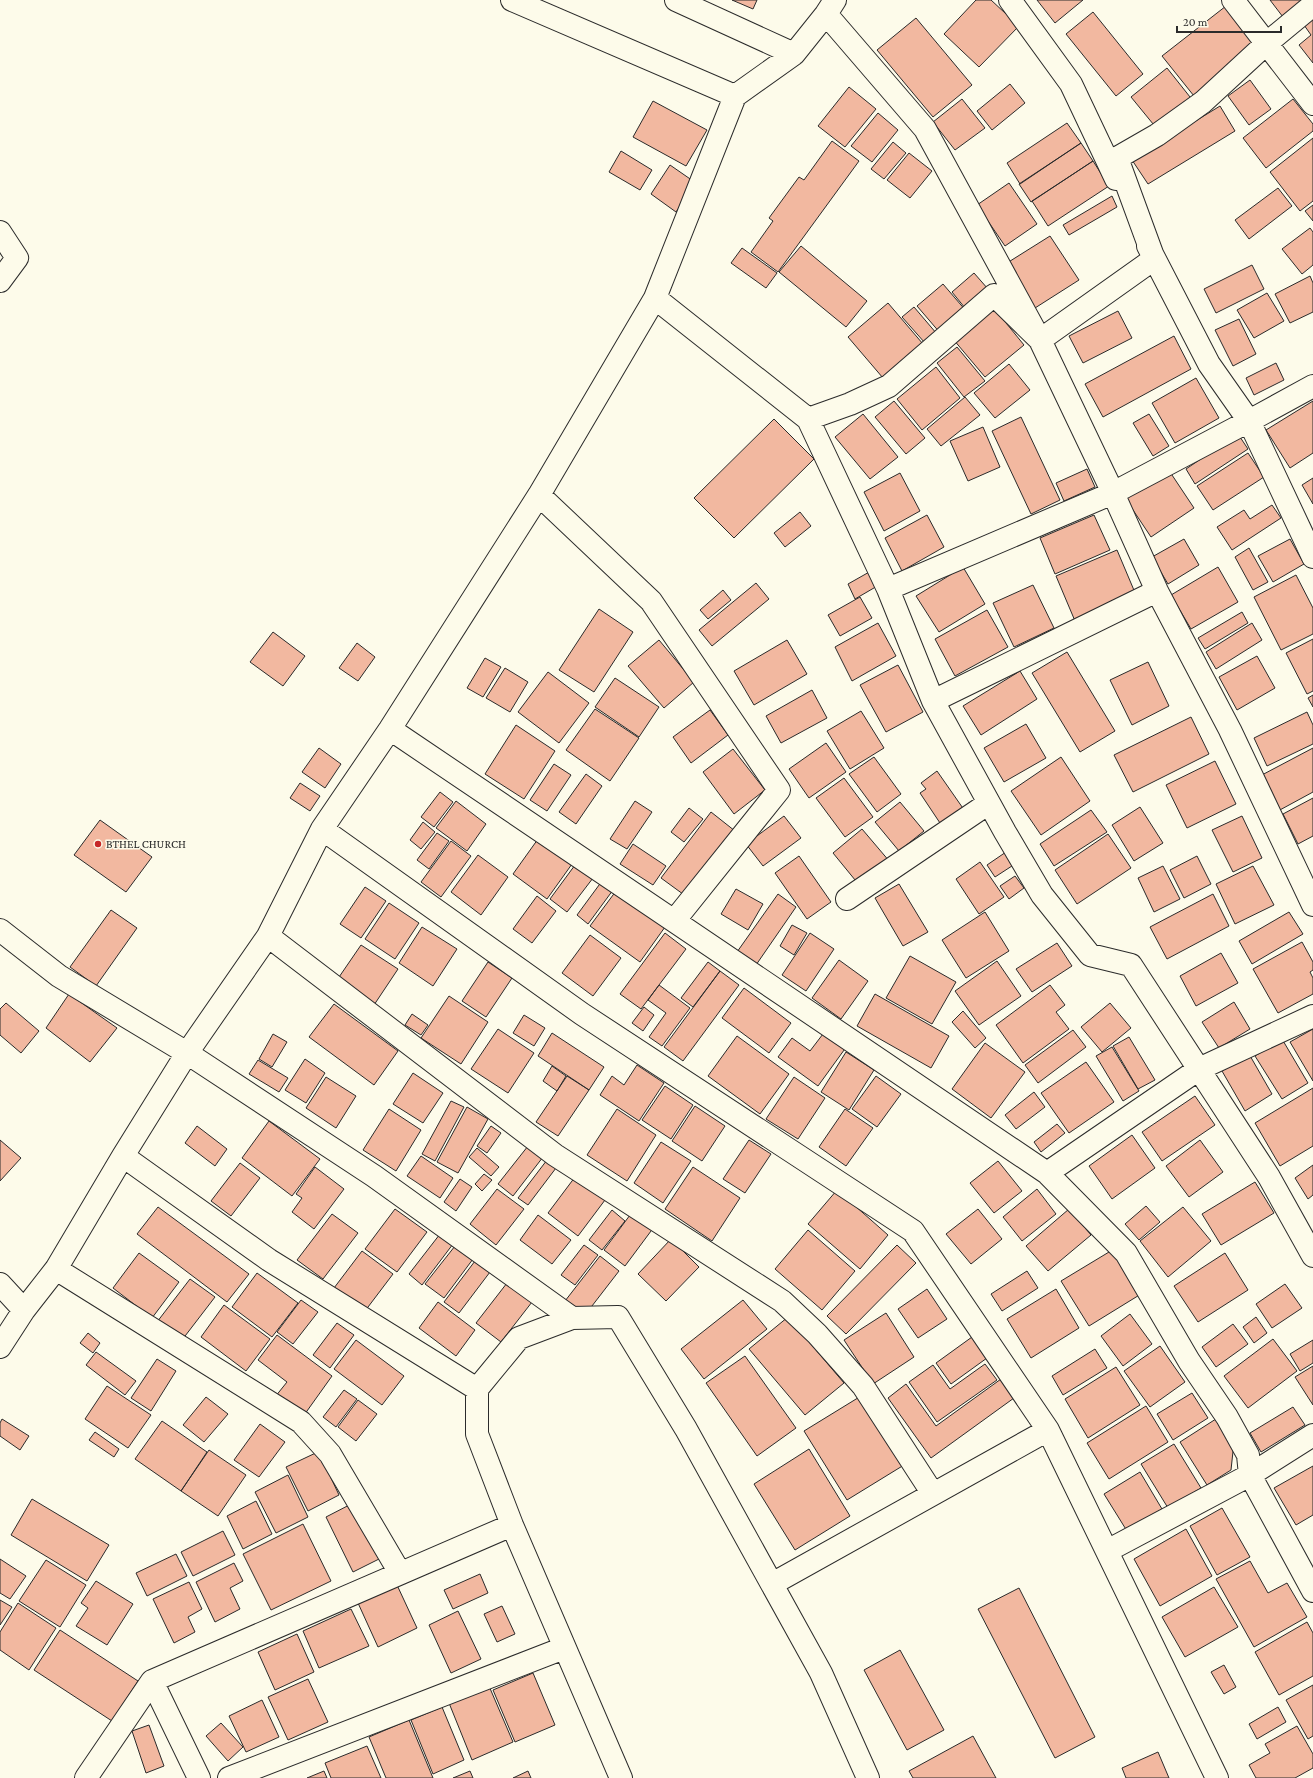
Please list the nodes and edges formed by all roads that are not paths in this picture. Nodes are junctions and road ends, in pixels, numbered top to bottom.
1 (512, 0) edge
2 (676, 0) edge
3 (1010, 0) edge
4 (1233, 0) edge
5 (1313, 5) edge
6 (830, 7) edge
7 (1267, 43) junction
8 (794, 54) junction
9 (735, 96) junction
10 (1313, 104) edge
11 (0, 232) edge
12 (1154, 259) junction
13 (0, 281) edge
14 (655, 298) junction
15 (1040, 340) junction
16 (1313, 386) edge
17 (808, 419) junction
18 (1249, 421) junction
19 (1113, 493) junction
20 (539, 495) junction
21 (1313, 557) edge
22 (888, 589) junction
23 (1157, 591) junction
24 (933, 701) junction
25 (390, 729) junction
26 (990, 803) junction
27 (322, 829) junction
28 (847, 899) dead end
29 (1313, 905) edge
30 (674, 921) junction
31 (0, 930) edge
32 (268, 936) junction
33 (1313, 1016) edge
34 (187, 1053) junction
35 (1199, 1069) junction
36 (122, 1156) junction
37 (1047, 1173) junction
38 (1313, 1256) edge
39 (56, 1269) junction
40 (0, 1284) edge
41 (24, 1310) junction
42 (572, 1318) junction
43 (0, 1347) edge
44 (476, 1389) junction
45 (1048, 1430) junction
46 (1313, 1435) edge
47 (1250, 1475) junction
48 (933, 1494) junction
49 (512, 1525) junction
50 (1107, 1551) junction
51 (400, 1573) junction
52 (772, 1584) junction
53 (1313, 1591) edge
54 (564, 1648) junction
55 (152, 1681) junction
56 (86, 1778) edge
57 (199, 1778) edge
58 (229, 1778) edge
59 (621, 1778) edge
60 (868, 1778) edge
61 (1217, 1778) edge

1 - 9 street
2 - 8 street
3 - 12 street
4 - 7 street
5 - 7 street
6 - 8 street
6 - 15 street
7 - 10 street
7 - 12 street
8 - 9 street
9 - 14 street
11 - 13 street
12 - 15 street
12 - 18 street
14 - 17 street
14 - 20 street
15 - 17 street
15 - 19 street
16 - 18 street
17 - 22 street
18 - 19 street
18 - 21 street
19 - 22 street
19 - 23 street
20 - 25 street
20 - 30 street
22 - 24 street
23 - 24 street
23 - 29 street
24 - 26 street
25 - 27 street
25 - 30 street
26 - 28 street
26 - 35 street
27 - 32 street
27 - 45 street
30 - 37 street
31 - 34 street
32 - 34 street
32 - 48 street
33 - 35 street
34 - 36 street
34 - 42 street
35 - 37 street
35 - 38 street
36 - 39 street
36 - 44 street
37 - 47 street
39 - 41 street
39 - 51 street
40 - 41 street
41 - 43 street
42 - 44 street
42 - 52 street
44 - 49 street
45 - 48 street
45 - 50 street
46 - 47 street
47 - 50 street
47 - 53 street
48 - 52 street
49 - 51 street
49 - 54 street
50 - 61 street
51 - 55 street
52 - 60 street
54 - 58 street
54 - 59 street
55 - 56 street
55 - 57 street

